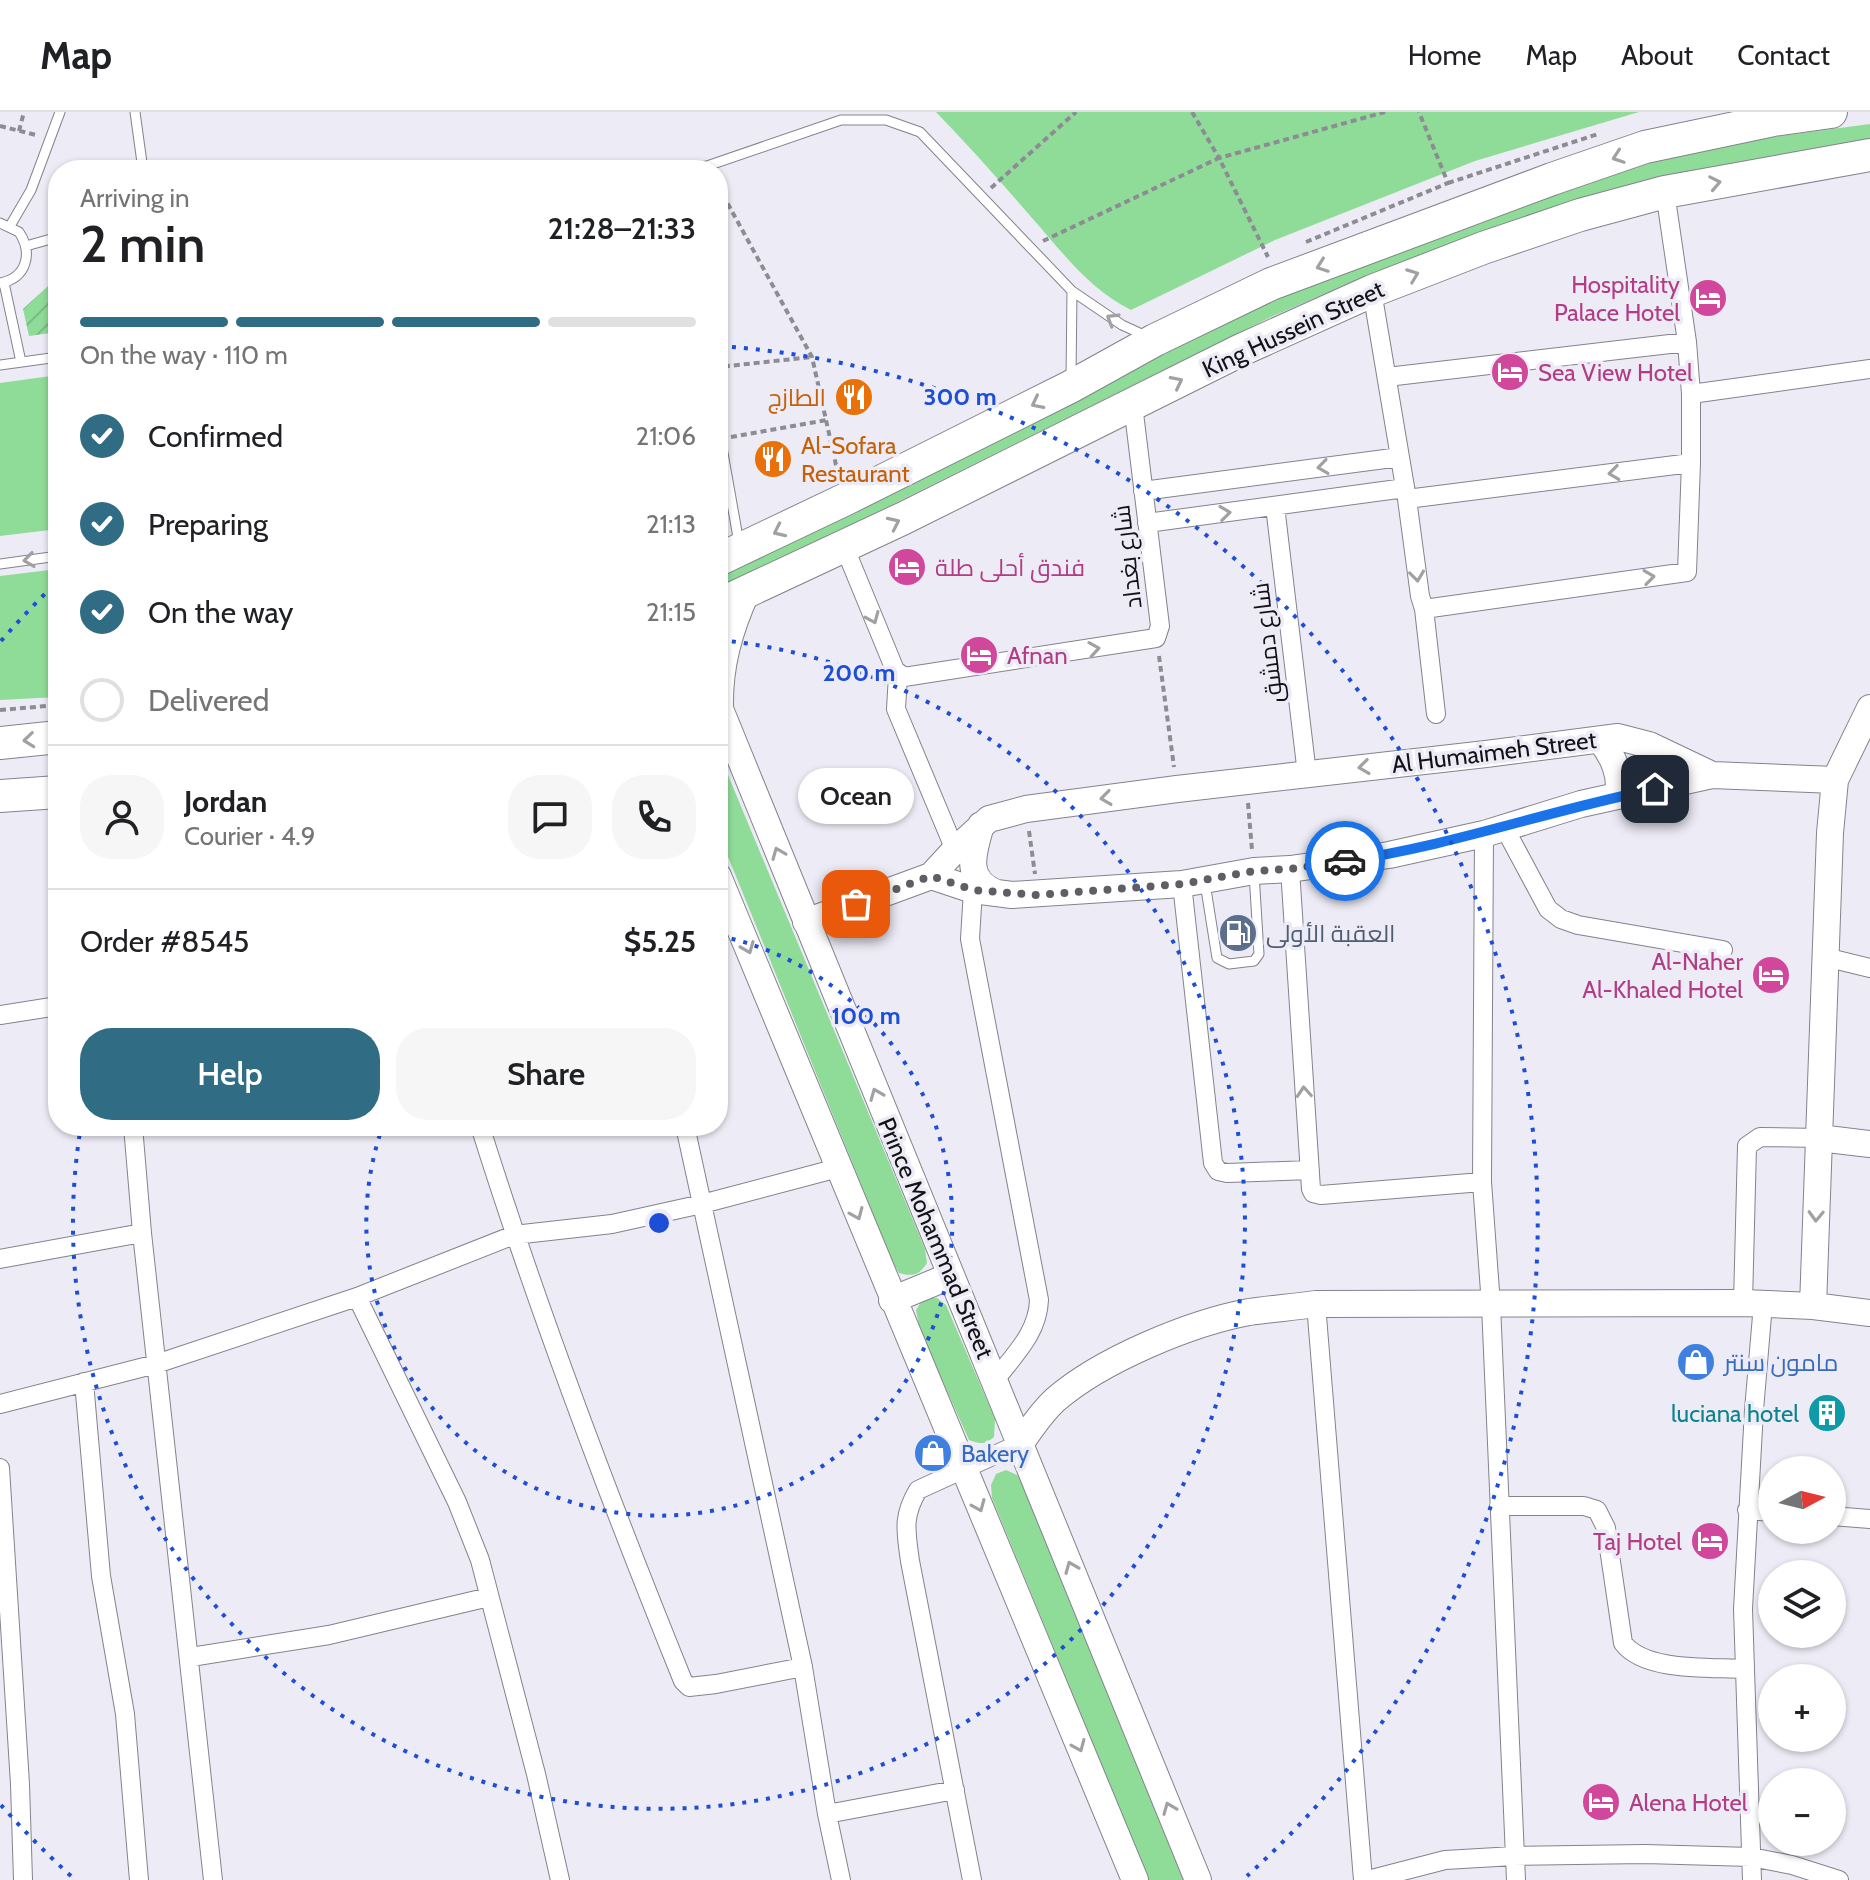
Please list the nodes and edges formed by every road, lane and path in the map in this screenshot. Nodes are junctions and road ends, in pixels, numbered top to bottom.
1 (24, 112) edge
2 (60, 112) edge
3 (135, 112) edge
4 (1076, 112) edge
5 (1192, 112) edge
6 (1385, 112) edge
7 (1419, 112) edge
8 (1831, 112) edge
9 (0, 126) edge
10 (19, 131) junction
11 (1599, 134) dead end
12 (50, 139) junction
13 (1870, 155) edge
14 (1219, 158) junction
15 (142, 160) edge
16 (724, 160) edge
17 (1448, 183) junction
18 (1665, 192) junction
19 (982, 196) junction
20 (728, 204) edge
21 (5, 224) edge
22 (48, 240) edge
23 (26, 246) junction
24 (1295, 246) dead end
25 (1031, 247) junction
26 (1281, 252) dead end
27 (2, 283) edge
28 (1072, 291) junction
29 (1372, 291) junction
30 (1220, 308) junction
31 (1155, 340) junction
32 (1687, 342) junction
33 (1241, 350) junction
34 (812, 357) junction
35 (48, 358) edge
36 (21, 362) junction
37 (0, 365) edge
38 (728, 366) edge
39 (1870, 369) edge
40 (1387, 377) junction
41 (1070, 387) junction
42 (1691, 394) junction
43 (1133, 405) junction
44 (827, 420) junction
45 (728, 438) edge
46 (1400, 457) junction
47 (1691, 463) junction
48 (1143, 491) junction
49 (1406, 493) junction
50 (846, 499) junction
51 (1275, 506) junction
52 (1147, 523) junction
53 (844, 546) junction
54 (729, 555) edge
55 (48, 557) edge
56 (0, 564) edge
57 (747, 591) junction
58 (728, 600) edge
59 (1424, 609) junction
60 (1156, 638) junction
61 (728, 639) edge
62 (898, 675) junction
63 (48, 706) edge
64 (1870, 708) edge
65 (0, 710) edge
66 (1436, 714) dead end
67 (728, 730) edge
68 (48, 738) edge
69 (1600, 740) junction
70 (0, 743) edge
71 (1307, 774) junction
72 (1712, 775) junction
73 (1245, 780) junction
74 (1835, 780) junction
75 (1177, 789) junction
76 (48, 793) edge
77 (0, 796) edge
78 (1618, 796) junction
79 (1026, 809) junction
80 (981, 825) junction
81 (1494, 830) junction
82 (955, 850) junction
83 (1290, 869) junction
84 (1254, 871) junction
85 (931, 876) junction
86 (1194, 882) junction
87 (973, 890) junction
88 (999, 894) junction
89 (1037, 895) junction
90 (728, 914) edge
91 (806, 922) junction
92 (1723, 950) dead end
93 (1825, 957) junction
94 (1870, 968) edge
95 (48, 1008) edge
96 (0, 1015) edge
97 (134, 1136) edge
98 (483, 1136) edge
99 (687, 1136) edge
100 (1819, 1138) junction
101 (1870, 1144) edge
102 (838, 1168) junction
103 (1310, 1170) junction
104 (1482, 1182) junction
105 (702, 1204) junction
106 (142, 1233) junction
107 (514, 1235) junction
108 (0, 1259) edge
109 (950, 1276) junction
110 (357, 1297) junction
111 (892, 1300) junction
112 (1316, 1304) junction
113 (1753, 1304) junction
114 (1491, 1305) junction
115 (1813, 1306) junction
116 (1870, 1313) edge
117 (156, 1364) junction
118 (995, 1380) junction
119 (84, 1382) junction
120 (0, 1404) edge
121 (1021, 1443) junction
122 (0, 1468) edge
123 (964, 1468) junction
124 (1499, 1506) junction
125 (1747, 1510) junction
126 (1758, 1511) edge
127 (1846, 1517) edge
128 (1870, 1519) edge
129 (489, 1597) junction
130 (3, 1604) edge
131 (191, 1657) junction
132 (803, 1667) junction
133 (1744, 1669) junction
134 (955, 1790) junction
135 (827, 1814) junction
136 (1514, 1856) junction
137 (1751, 1857) junction
138 (23, 1880) edge
139 (139, 1880) edge
140 (213, 1880) edge
141 (560, 1880) edge
142 (841, 1880) edge
143 (972, 1880) edge
144 (1135, 1880) edge
145 (1198, 1880) edge
146 (1365, 1880) edge
147 (1516, 1880) edge
148 (1752, 1880) edge
149 (1839, 1880) edge

1 - 10 path
2 - 12 lane
3 - 15 lane
4 - 19 path
5 - 14 path
6 - 14 path
7 - 17 path
8 -> 30 highway, King Hussein Street
9 - 10 path
10 - 12 path
11 - 17 path
12 - 21 lane
18 -> 13 highway, King Hussein Street
14 - 25 path
14 - 26 path
16 - 19 lane
17 - 24 path
29 -> 18 highway, King Hussein Street
18 - 32 street
19 - 25 lane
20 - 34 path
21 - 23 lane
22 - 23 lane
23 - 27 lane
25 - 28 lane
27 - 36 lane
31 -> 28 lane
28 - 41 lane
29 - 33 highway, King Hussein Street
29 - 40 street
30 - 31 highway, King Hussein Street
30 - 33 highway
31 - 41 highway, King Hussein Street
32 - 40 street
32 - 42 street
43 -> 33 highway, King Hussein Street
34 - 38 path
34 - 44 path
35 - 36 lane
36 - 37 lane
39 - 42 street
40 - 46 street
41 -> 50 highway, King Hussein Street
42 - 47 street
43 - 48 street, شارع بغداد
53 -> 43 highway, King Hussein Street
44 - 45 path
44 - 50 path
46 -> 48 street
46 - 49 street
47 -> 49 street
59 -> 47 street
48 - 52 street, شارع بغداد
49 - 51 street
49 -> 59 street
50 -> 54 highway, King Hussein Street
52 -> 51 street
51 - 71 street, شارع دمشق
52 - 60 street, شارع بغداد
53 - 57 highway, King Hussein Street
53 -> 62 street
55 -> 56 lane
57 - 58 highway, King Hussein Street
57 - 61 main road, Prince Mohammad Street
59 - 66 street
62 -> 60 street, شارع بغداد
60 - 75 path
62 - 82 street
63 - 65 path
64 - 74 main road
91 -> 67 main road, Prince Mohammad Street
68 -> 70 highway
69 -> 71 main road, Al Humaimeh Street
69 - 72 main road, Al Humaimeh Street
69 - 78 main road
71 - 73 main road, Al Humaimeh Street
72 - 74 main road
72 - 78 main road
73 - 75 main road, Al Humaimeh Street
73 - 84 path
74 - 93 main road
75 -> 79 main road, Al Humaimeh Street
76 - 77 highway
78 - 81 main road
79 - 80 main road, Al Humaimeh Street
79 - 89 path
80 - 82 main road, Al Humaimeh Street
80 - 88 main road
81 - 83 main road
81 - 92 street
81 - 104 street
82 - 85 main road, Al Humaimeh Street
83 - 84 main road
103 -> 83 street
84 - 86 main road
84 - 86 lane
85 - 87 main road
85 - 91 main road
86 - 89 main road
86 - 103 street
87 - 88 main road
87 - 118 street
88 - 89 main road
90 -> 102 main road
109 -> 91 main road, Prince Mohammad Street
93 - 94 street
93 - 100 main road
95 - 96 street
97 - 106 street
98 - 107 street
99 - 105 street
100 - 101 main road
100 - 113 street
100 -> 115 main road
102 - 105 street
102 -> 111 main road
103 - 104 street
104 - 114 street
105 - 107 street
105 - 132 street
106 - 108 street
106 - 117 street
107 - 110 street
107 - 132 street
109 - 111 main road
109 - 118 main road, Prince Mohammad Street
110 - 117 street
110 - 129 street
111 - 123 main road
112 - 114 main road
112 - 121 main road
112 - 146 street
113 - 114 main road
113 - 115 main road
113 - 125 street
114 - 124 street
115 - 116 main road
117 - 119 street
117 - 131 street
118 - 121 main road, Prince Mohammad Street
119 - 120 street
119 - 139 street
121 - 123 street
145 -> 121 main road, Prince Mohammad Street
122 - 130 street
123 - 134 street
123 -> 144 main road
124 - 133 street
124 - 136 street
125 - 126 street
125 - 133 street
127 - 128 street
129 - 131 street
129 - 141 street
130 - 138 street
131 - 140 street
132 - 135 street
133 - 137 street
134 - 135 street
134 - 143 street
135 - 142 street
136 - 137 street
136 - 146 street
136 - 147 street
137 - 148 street
137 - 149 street

